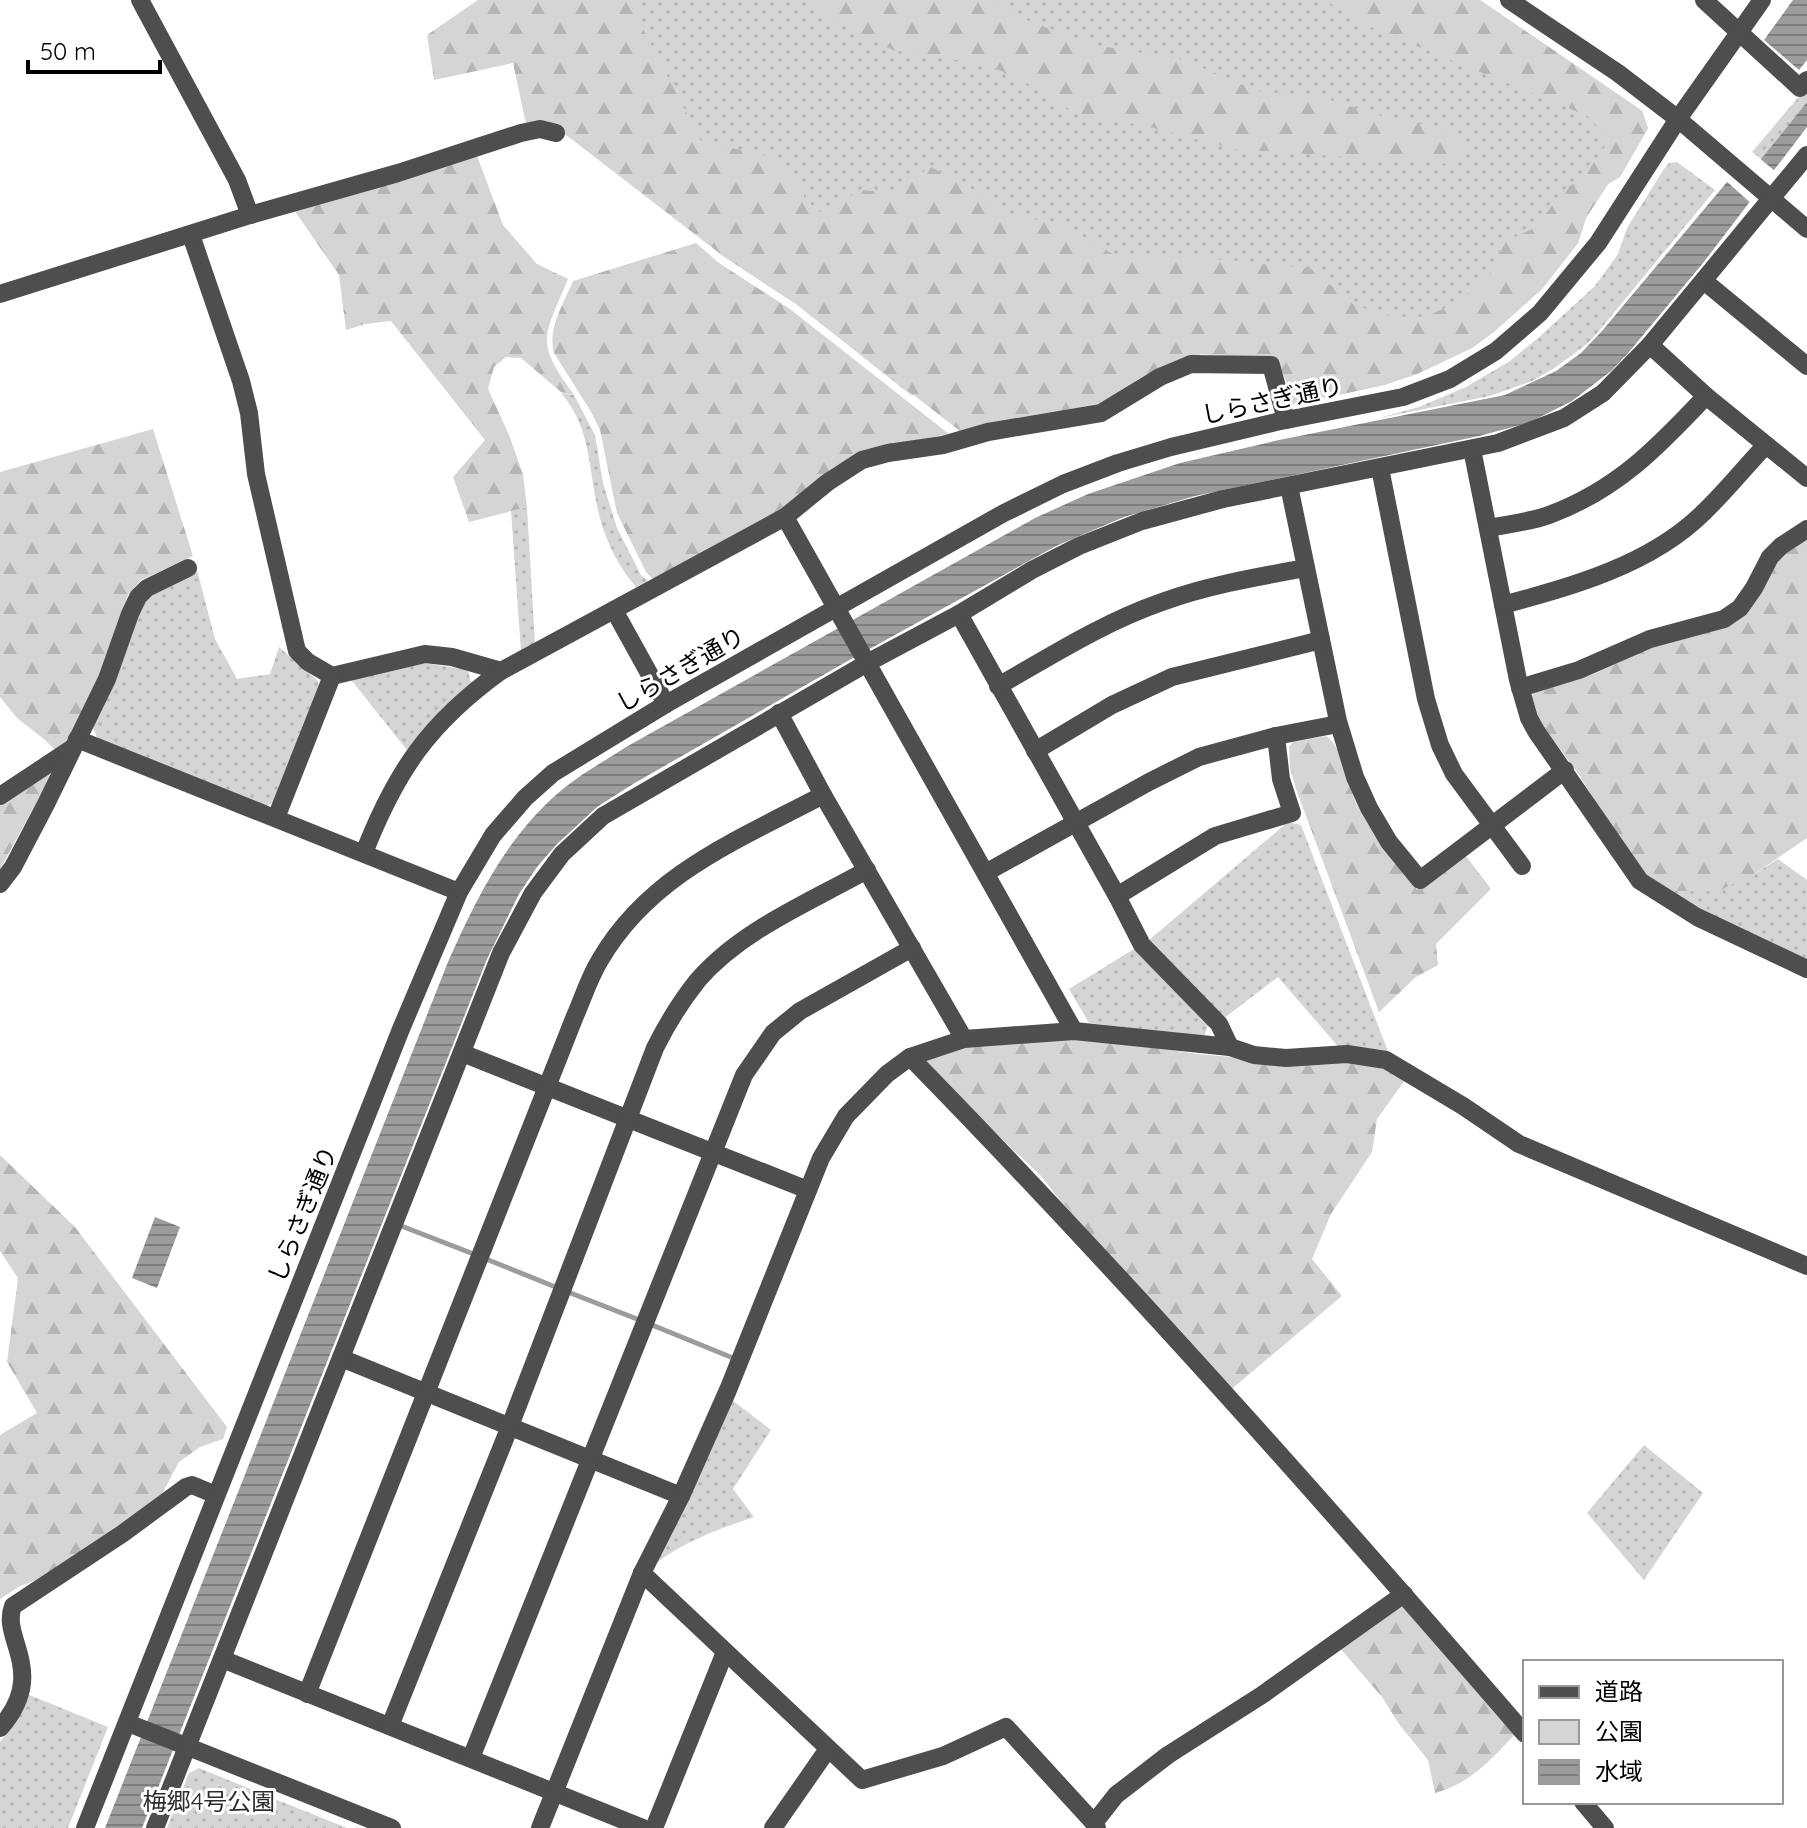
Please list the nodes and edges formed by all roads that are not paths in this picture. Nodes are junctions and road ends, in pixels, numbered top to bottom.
1 (140, 0) edge
2 (1509, 0) edge
3 (1704, 0) edge
4 (1762, 0) edge
5 (1739, 33) junction
6 (1807, 80) edge
7 (1678, 119) junction
8 (556, 133) dead end
9 (1807, 155) edge
10 (1769, 196) junction
11 (250, 215) junction
12 (1807, 229) edge
13 (191, 235) junction
14 (1704, 281) junction
15 (0, 294) edge
16 (1650, 345) junction
17 (1807, 366) edge
18 (1706, 396) junction
19 (1286, 420) junction
20 (1766, 445) junction
21 (1472, 449) junction
22 (1380, 468) junction
23 (1807, 478) edge
24 (1289, 486) junction
25 (785, 517) junction
26 (1488, 528) junction
27 (1807, 529) edge
28 (188, 568) dead end
29 (1306, 568) junction
30 (1503, 605) junction
31 (614, 610) junction
32 (841, 613) junction
33 (959, 614) junction
34 (1321, 640) junction
35 (866, 657) junction
36 (501, 671) junction
37 (332, 676) junction
38 (998, 686) junction
39 (1520, 688) junction
40 (666, 704) junction
41 (779, 713) junction
42 (1338, 724) junction
43 (1276, 736) junction
44 (75, 743) junction
45 (1035, 751) junction
46 (1565, 770) junction
47 (823, 795) junction
48 (0, 796) edge
49 (276, 818) junction
50 (1077, 824) junction
51 (1491, 824) junction
52 (364, 853) junction
53 (1522, 866) dead end
54 (867, 870) junction
55 (987, 872) junction
56 (0, 884) edge
57 (459, 892) junction
58 (1117, 896) junction
59 (912, 948) junction
60 (1807, 969) edge
61 (1074, 1031) junction
62 (964, 1039) junction
63 (1230, 1047) junction
64 (462, 1053) junction
65 (910, 1057) junction
66 (549, 1087) junction
67 (628, 1119) junction
68 (712, 1152) junction
69 (808, 1190) junction
70 (1807, 1266) edge
71 (341, 1358) junction
72 (425, 1392) junction
73 (510, 1426) junction
74 (592, 1459) junction
75 (216, 1495) junction
76 (681, 1496) junction
77 (642, 1573) junction
78 (1404, 1594) junction
79 (725, 1652) junction
80 (222, 1659) junction
81 (307, 1694) junction
82 (135, 1726) junction
83 (390, 1726) junction
84 (0, 1728) edge
85 (1523, 1732) edge
86 (182, 1745) junction
87 (828, 1749) junction
88 (471, 1758) junction
89 (554, 1794) junction
90 (1585, 1804) edge
91 (1095, 1826) edge
92 (85, 1828) edge
93 (155, 1828) edge
94 (392, 1828) edge
95 (540, 1828) edge
96 (643, 1828) edge
97 (654, 1828) edge
98 (773, 1828) edge
99 (1605, 1828) edge

1 - 11 street
2 - 7 street
3 - 5 street
4 - 5 street, しらさぎ通り
5 - 6 street
5 - 7 street, しらさぎ通り
7 - 10 street
7 - 19 street, しらさぎ通り
8 - 11 street
9 - 10 street
10 - 12 street
10 - 14 street
11 - 13 street
13 - 15 street
13 - 37 street
14 - 16 street
14 - 17 street
16 - 18 street
16 - 21 street
18 - 20 street
18 - 26 street
19 - 25 street
19 - 32 street, しらさぎ通り
20 - 23 street
20 - 30 street
21 - 22 street
21 - 26 street
22 - 24 street
22 - 51 street
24 - 29 street
24 - 33 street
25 - 31 street
25 - 32 street
26 - 30 street
27 - 39 street
28 - 44 street
29 - 34 street
29 - 38 street
30 - 39 street
31 - 36 street
31 - 40 street
32 - 35 street
32 - 40 street, しらさぎ通り
33 - 35 street
33 - 38 street
34 - 42 street
34 - 45 street
35 - 41 street
35 - 55 street
36 - 37 street
36 - 52 street
37 - 49 street
38 - 45 street
39 - 46 street
40 - 57 street, しらさぎ通り
41 - 47 street
41 - 64 street
42 - 43 street
42 - 51 street
43 - 50 street
43 - 58 street
44 - 48 street
44 - 49 street
44 - 56 street
45 - 50 street
46 - 51 street
46 - 60 street
47 - 54 street
47 - 66 street
49 - 52 street
50 - 55 street
50 - 58 street
51 - 53 street
52 - 57 street
54 - 59 street
54 - 67 street
55 - 61 street
57 - 75 street, しらさぎ通り
58 - 63 street
59 - 62 street
59 - 68 street
61 - 62 street
61 - 63 street
62 - 65 street
63 - 70 street
64 - 66 street
64 - 71 street
65 - 69 street
65 - 78 street
66 - 67 street
66 - 72 street
67 - 68 street
67 - 73 street
68 - 69 street
68 - 74 street
69 - 76 street
71 - 72 street
71 - 80 street
72 - 73 street
72 - 81 street
73 - 74 street
73 - 83 street
74 - 76 street
74 - 88 street
75 - 82 street, しらさぎ通り
75 - 84 street
76 - 77 street
77 - 79 street
77 - 89 street
78 - 85 street
78 - 91 street
79 - 87 street
79 - 97 street
80 - 81 street
80 - 86 street
81 - 83 street
82 - 86 street
82 - 92 street, しらさぎ通り
83 - 88 street
86 - 93 street
86 - 94 street
87 - 91 street
87 - 98 street
88 - 89 street
89 - 95 street
89 - 96 street
90 - 99 street

